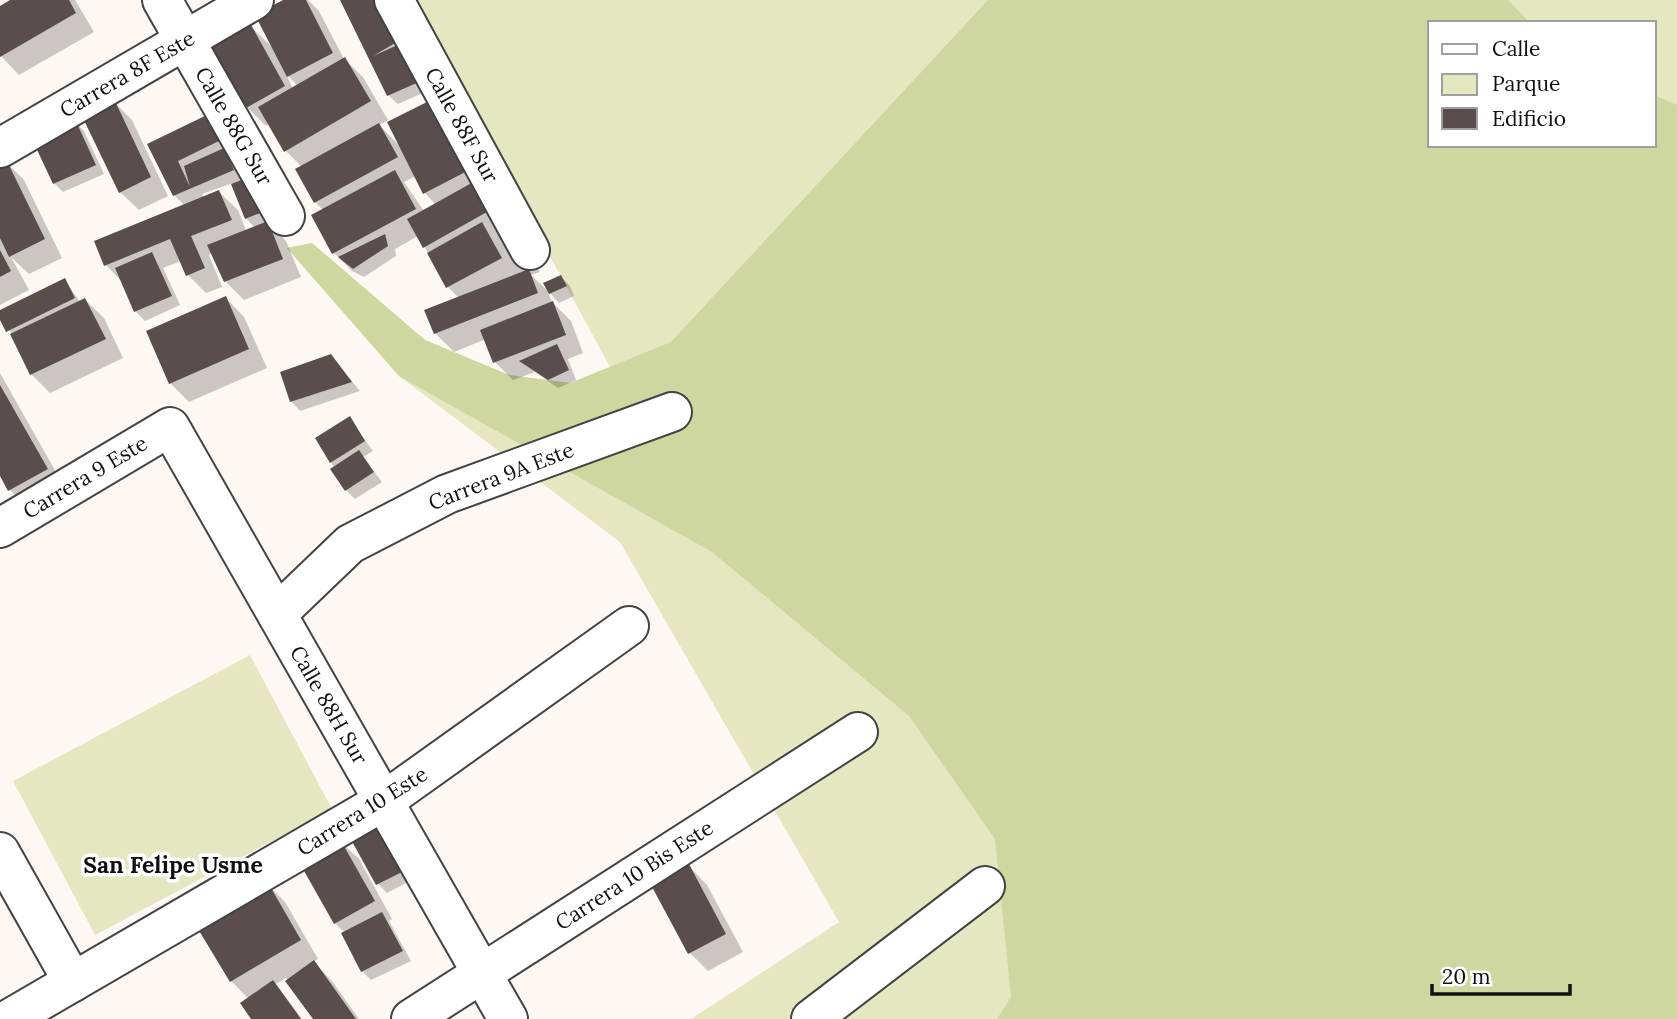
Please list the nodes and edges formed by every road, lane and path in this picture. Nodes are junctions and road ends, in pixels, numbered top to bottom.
1 (163, 0) edge
2 (254, 0) edge
3 (394, 0) edge
4 (185, 40) junction
5 (3, 140) edge
6 (285, 216) dead end
7 (530, 250) dead end
8 (672, 412) dead end
9 (170, 427) joint
10 (0, 527) edge
11 (276, 614) junction
12 (629, 626) dead end
13 (858, 732) dead end
14 (384, 801) junction
15 (0, 852) edge
16 (985, 886) dead end
17 (481, 972) junction
18 (73, 982) junction
19 (9, 1019) edge
20 (411, 1019) edge
21 (508, 1019) edge
22 (811, 1019) edge

1 - 4 street, Calle 88G Sur
2 - 4 street, Carrera 8F Este
3 - 7 street, Calle 88F Sur
4 - 5 street, Carrera 8F Este
4 - 6 street, Calle 88G Sur
8 - 11 street, Carrera 9A Este
9 - 10 street, Carrera 9 Este
9 - 11 street, Calle 88H Sur
11 - 14 street, Calle 88H Sur
12 - 14 street, Carrera 10 Este
13 - 17 street, Carrera 10 Bis Este
14 - 17 street, Calle 88H Sur
14 - 18 street, Carrera 10 Este
15 - 18 street
16 - 22 street
17 - 20 street, Carrera 10 Bis Este
17 - 21 street, Calle 88H Sur
18 - 19 street, Carrera 10 Este

